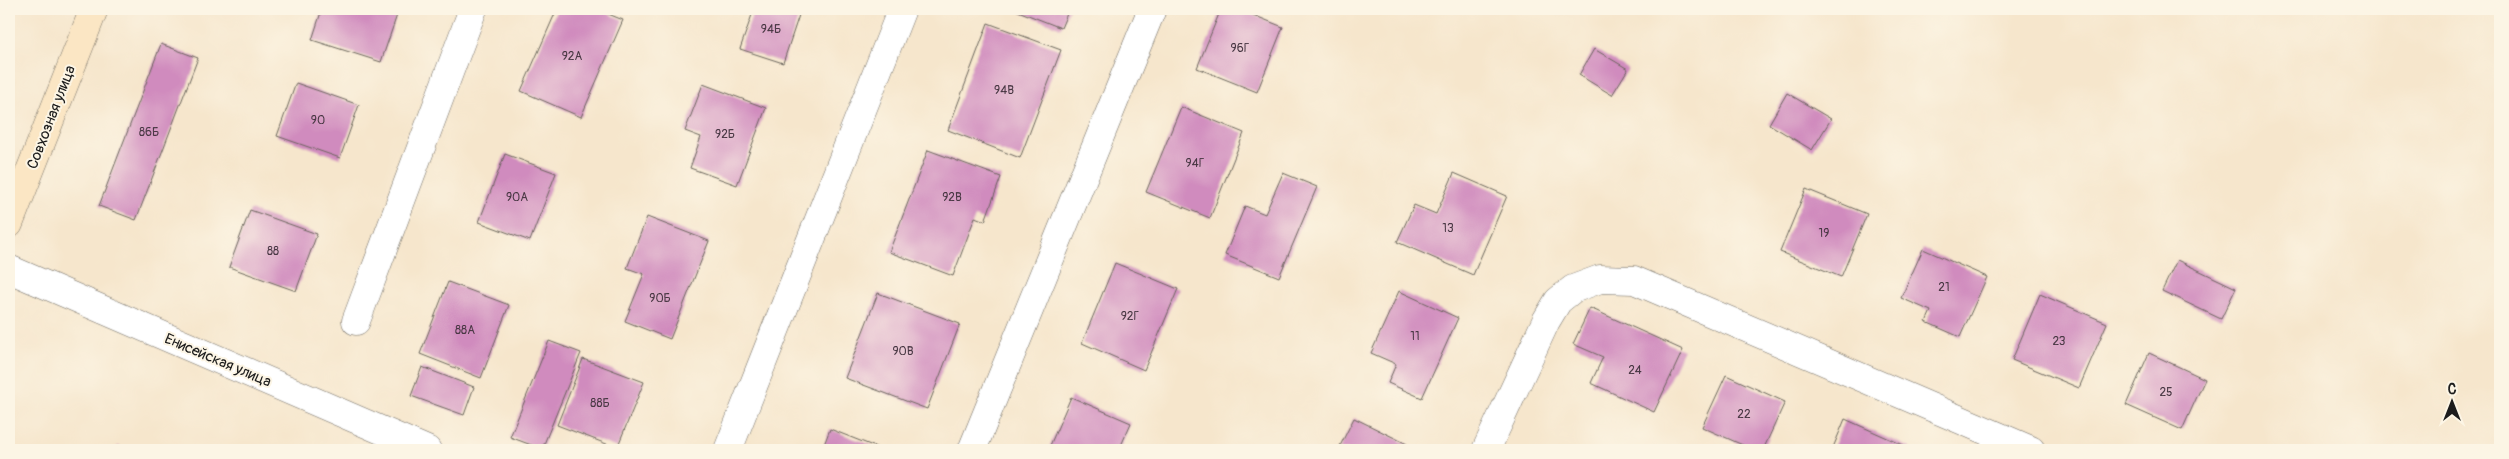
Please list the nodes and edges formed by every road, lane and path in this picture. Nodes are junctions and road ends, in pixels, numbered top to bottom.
1 (94, 9) edge
2 (473, 9) edge
3 (902, 9) edge
4 (1152, 9) edge
5 (9, 224) edge
6 (9, 269) edge
7 (356, 322) dead end
8 (427, 450) edge
9 (728, 450) edge
10 (972, 450) edge
11 (1486, 450) edge
12 (2031, 450) edge

1 - 5 main road, Совхозная улица
2 - 7 street
3 - 9 street
4 - 10 street
6 - 8 street, Енисейская улица
11 - 12 street

